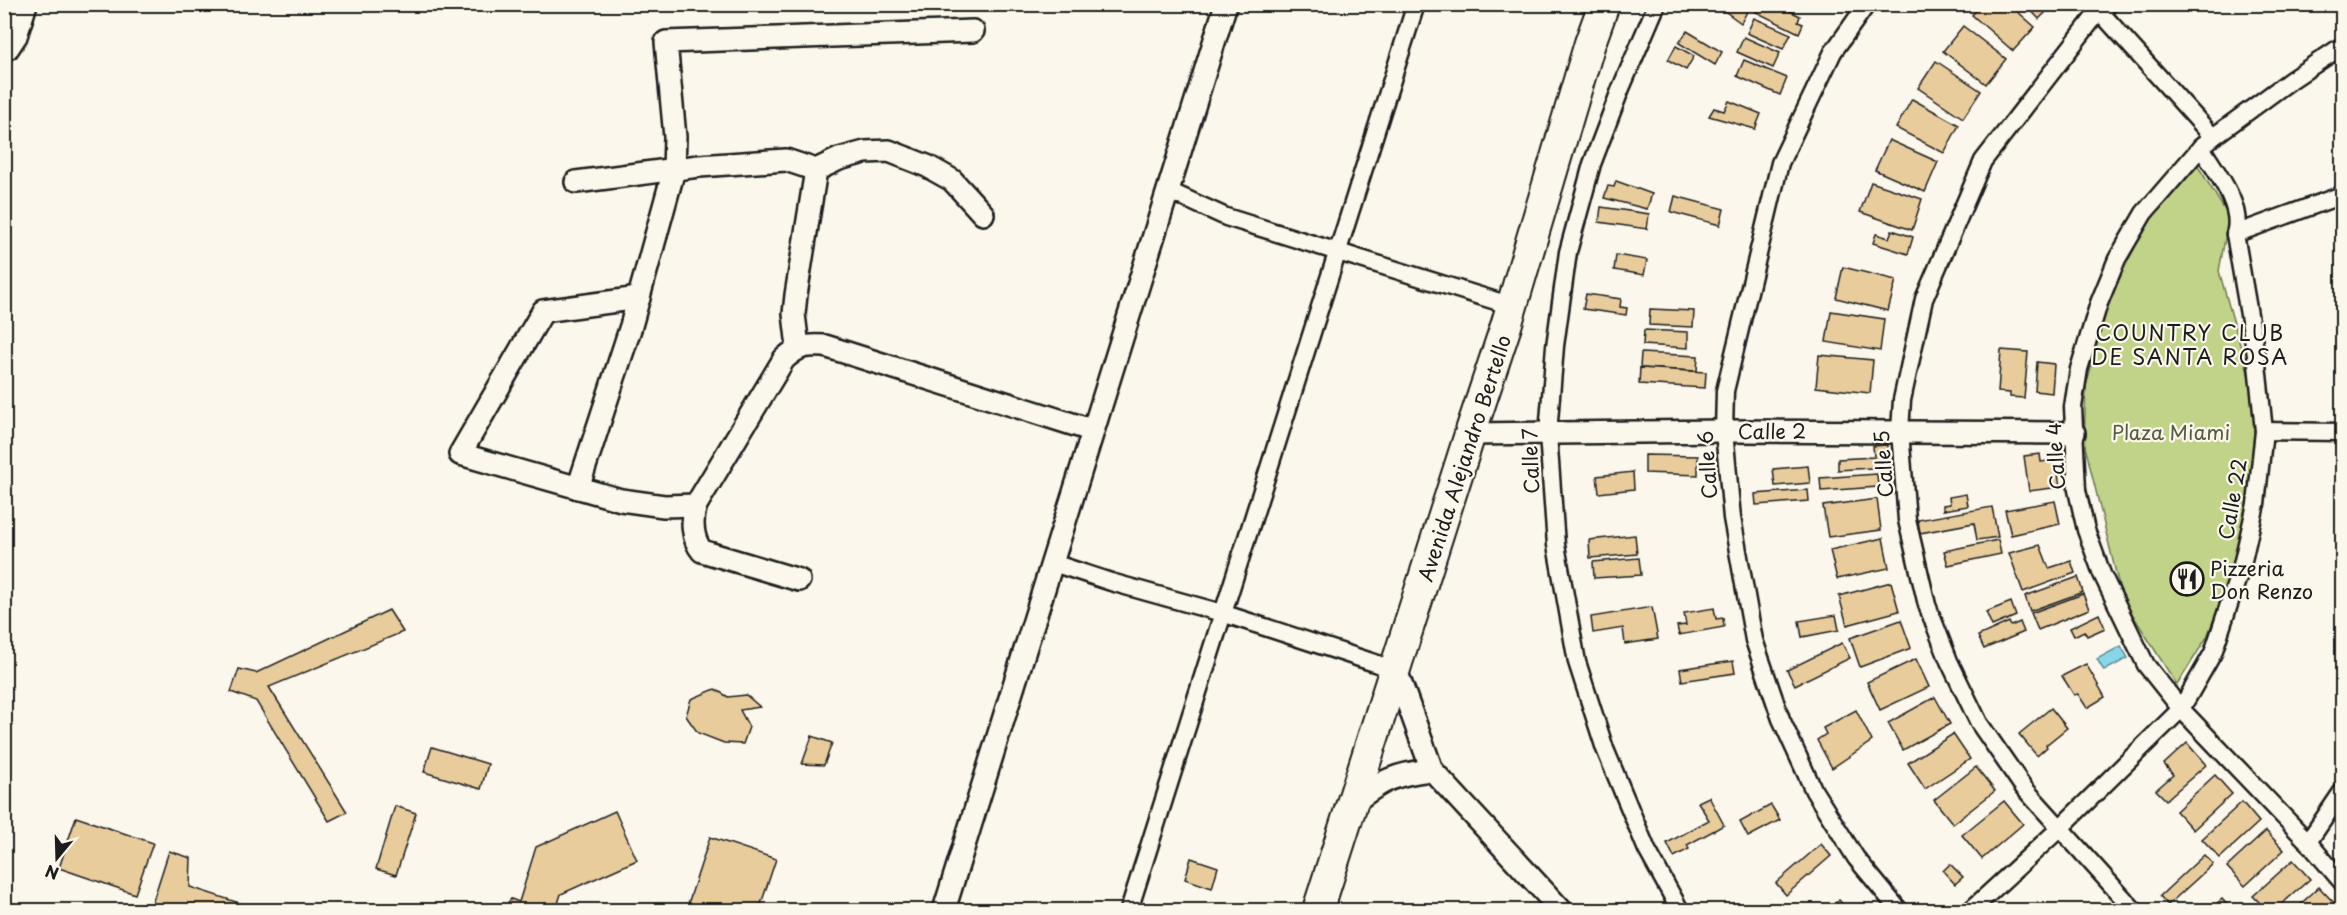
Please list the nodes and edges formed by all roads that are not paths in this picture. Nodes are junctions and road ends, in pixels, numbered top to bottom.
1 (26, 4) edge
2 (1226, 4) edge
3 (1416, 4) edge
4 (1604, 4) edge
5 (1657, 4) edge
6 (1867, 4) edge
7 (2100, 7) edge
8 (973, 31) dead end
9 (2343, 46) edge
10 (4, 49) edge
11 (2207, 142) junction
12 (674, 170) junction
13 (816, 170) junction
14 (576, 182) dead end
15 (1169, 191) junction
16 (2343, 195) edge
17 (983, 214) dead end
18 (2235, 234) junction
19 (1338, 251) junction
20 (639, 298) junction
21 (1512, 306) junction
22 (798, 347) junction
23 (1091, 430) junction
24 (1725, 431) junction
25 (1900, 431) junction
26 (2264, 431) junction
27 (2343, 432) edge
28 (2074, 433) junction
29 (1470, 434) junction
30 (1548, 434) junction
31 (578, 488) junction
32 (696, 505) junction
33 (1053, 562) junction
34 (799, 580) dead end
35 (1222, 614) junction
36 (1396, 670) junction
37 (2181, 709) junction
38 (1432, 770) junction
39 (2343, 792) edge
40 (1353, 803) junction
41 (2059, 829) junction
42 (2308, 842) junction
43 (2343, 882) edge
44 (944, 910) edge
45 (1129, 910) edge
46 (1318, 910) edge
47 (1561, 910) edge
48 (1680, 910) edge
49 (1899, 910) edge
50 (1971, 910) edge
51 (2134, 910) edge

1 - 10 street
2 - 15 street
3 - 19 street
4 - 21 main road, Avenida Alejandro Bertello
5 - 30 street, Calle 7
6 - 24 street, Calle 6
7 - 11 street, Calle 22
7 - 25 street, Calle 5
8 - 12 street
9 - 11 street, Calle 4
11 - 18 street, Calle 22
11 - 28 street, Calle 4
12 - 13 street
12 - 14 street
12 - 20 street
13 - 17 street
13 - 22 street
15 - 19 street
15 - 23 street
16 - 18 street
18 - 26 street, Calle 22
19 - 21 street
19 - 35 street
20 - 31 street
20 - 31 street
21 - 29 main road, Avenida Alejandro Bertello
22 - 23 street
22 - 32 street
23 - 33 street
24 - 25 street, Calle 2
24 - 30 street, Calle 2
24 - 49 street, Calle 6
25 - 28 street, Calle 2
25 - 41 street, Calle 5
26 - 27 street
26 - 37 street, Calle 22
28 - 37 street, Calle 4
29 - 30 street, Calle 2
29 - 36 main road, Avenida Alejandro Bertello
30 - 48 street, Calle 7
31 - 32 street
32 - 34 street
33 - 35 street
33 - 44 street
35 - 36 street
35 - 45 street
36 - 38 street
36 - 40 main road, Avenida Alejandro Bertello
37 - 41 street, Calle 22
37 - 42 street, Calle 4
38 - 40 street
38 - 47 street
39 - 42 street
40 - 46 main road, Avenida Alejandro Bertello
41 - 50 street, Calle 22
41 - 51 street, Calle 5
42 - 43 street, Calle 4

